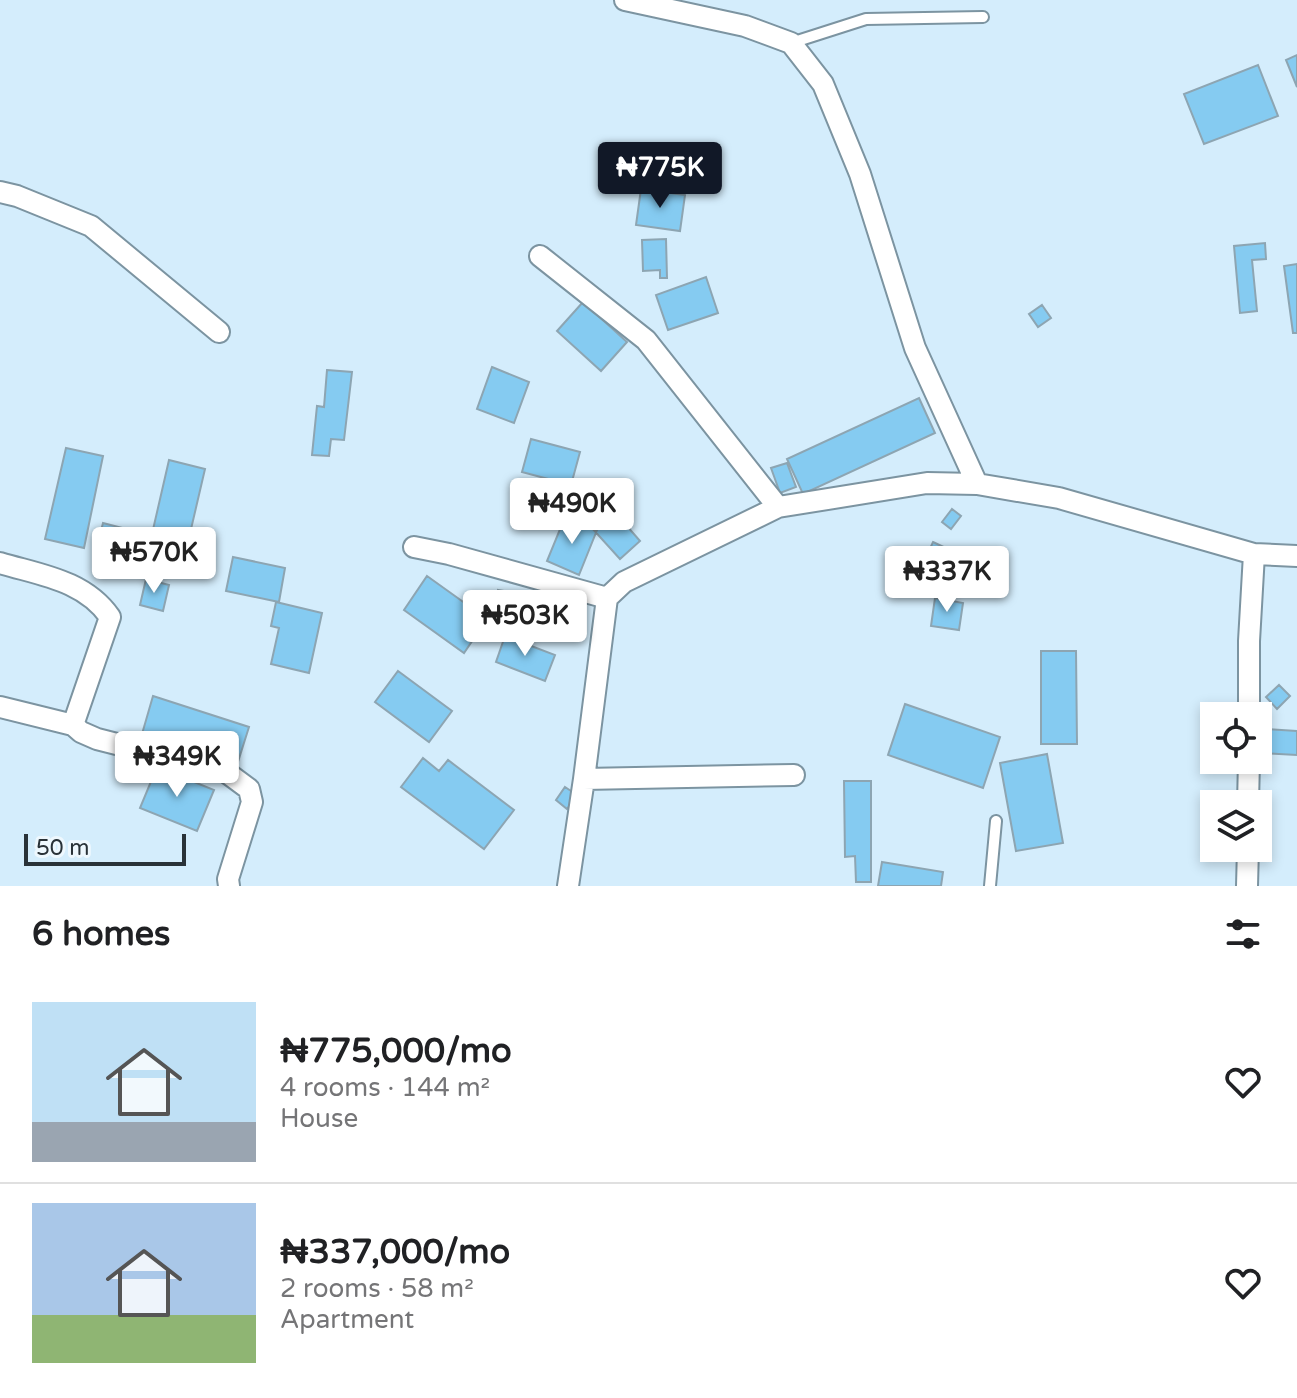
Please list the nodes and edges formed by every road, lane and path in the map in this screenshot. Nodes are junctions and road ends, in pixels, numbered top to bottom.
1 (625, 0) edge
2 (983, 17) dead end
3 (791, 43) junction
4 (0, 192) edge
5 (540, 256) dead end
6 (219, 332) dead end
7 (977, 484) junction
8 (778, 507) junction
9 (414, 547) dead end
10 (1254, 554) junction
11 (1297, 556) edge
12 (0, 563) edge
13 (607, 598) junction
14 (1249, 702) edge
15 (0, 707) edge
16 (73, 725) junction
17 (794, 775) dead end
18 (584, 779) junction
19 (996, 821) dead end
20 (1248, 862) edge
21 (229, 886) edge
22 (568, 886) edge
23 (990, 886) edge
24 (1247, 886) edge

1 - 3 street
2 - 3 lane
3 - 7 street
4 - 6 street
5 - 8 street
7 - 8 street
7 - 10 street
8 - 13 street
9 - 13 street
10 - 11 street
10 - 14 street
12 - 16 street
13 - 18 street
15 - 16 street
16 - 21 street
17 - 18 street
18 - 22 street
19 - 23 lane
20 - 24 street

